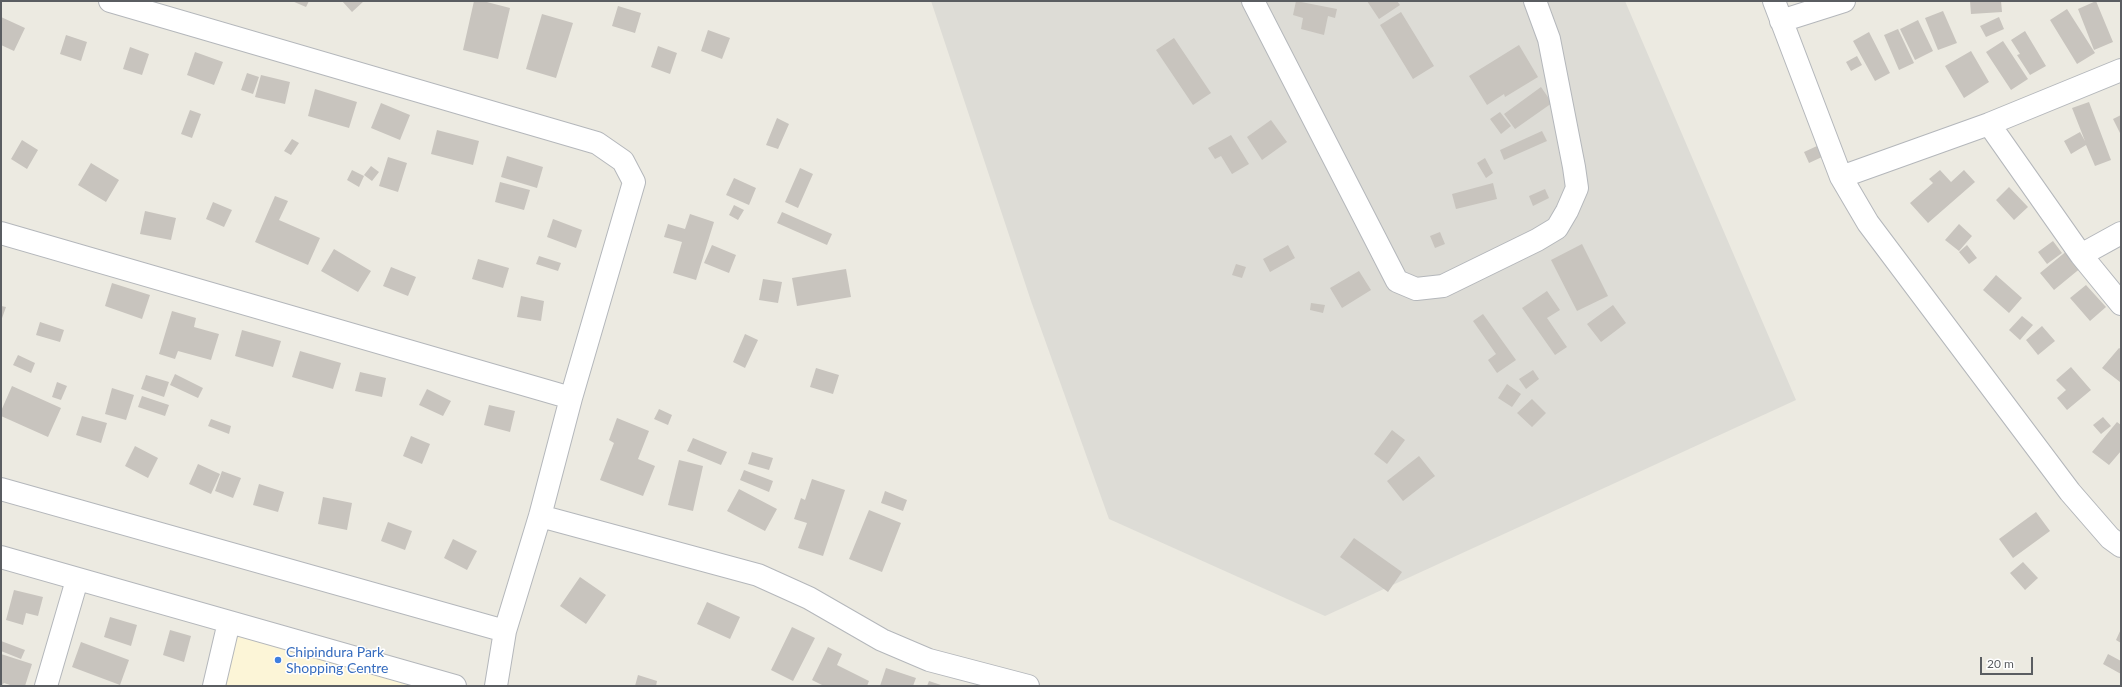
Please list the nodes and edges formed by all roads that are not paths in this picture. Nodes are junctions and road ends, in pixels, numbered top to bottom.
1 (110, 1) edge
2 (1253, 1) edge
3 (1535, 1) edge
4 (1774, 1) edge
5 (1844, 1) edge
6 (1781, 21) junction
7 (2121, 70) edge
8 (1989, 124) junction
9 (1841, 177) junction
10 (1, 232) edge
11 (2121, 233) edge
12 (2081, 255) junction
13 (2121, 304) edge
14 (571, 398) junction
15 (1, 489) edge
16 (540, 516) junction
17 (2121, 546) edge
18 (1, 557) edge
19 (77, 580) junction
20 (230, 622) junction
21 (505, 631) junction
22 (46, 686) edge
23 (214, 686) edge
24 (455, 686) edge
25 (496, 686) edge
26 (1028, 686) edge

1 - 14 street
2 - 3 street
4 - 6 street
5 - 6 street
6 - 9 street
7 - 8 street
8 - 9 street
8 - 12 street
9 - 17 street
10 - 14 street
11 - 12 street
12 - 13 street
14 - 16 street
15 - 21 street
16 - 21 street
16 - 26 street
18 - 19 street
19 - 20 street
19 - 22 street
20 - 23 street
20 - 24 street
21 - 25 street

